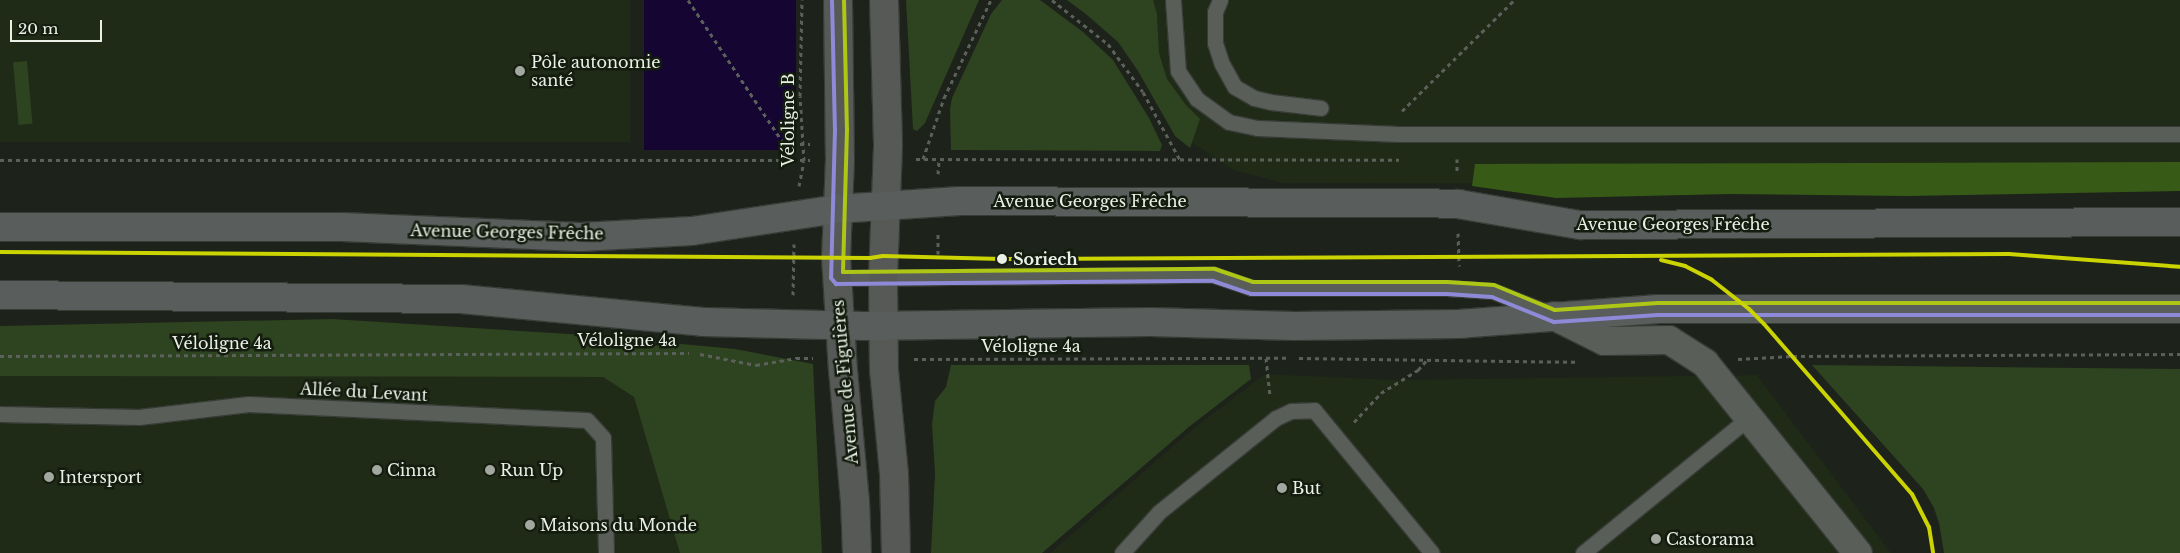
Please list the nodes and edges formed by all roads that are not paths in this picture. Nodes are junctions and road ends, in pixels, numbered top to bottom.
1 (838, 0) edge
2 (884, 0) edge
3 (1164, 0) edge
4 (1173, 0) edge
5 (1220, 0) edge
6 (1173, 17) junction
7 (1299, 131) junction
8 (2180, 134) edge
9 (886, 207) junction
10 (837, 209) junction
11 (2180, 222) edge
12 (0, 228) edge
13 (837, 278) junction
14 (883, 278) junction
15 (0, 295) edge
16 (2180, 309) edge
17 (1554, 316) junction
18 (839, 325) junction
19 (884, 325) junction
20 (0, 414) edge
21 (1750, 417) junction
22 (606, 553) edge
23 (857, 553) edge
24 (896, 553) edge
25 (1122, 553) edge
26 (1432, 553) edge
27 (1583, 553) edge
28 (1858, 553) edge

1 - 10 main road, Avenue de Figuières
2 - 9 main road
3 - 6 lane
4 - 6 lane
5 - 7 lane
6 - 7 lane
7 - 8 lane
9 - 10 main road, Avenue Georges Frêche
9 - 11 main road, Avenue Georges Frêche
9 - 14 main road
10 - 12 main road, Avenue Georges Frêche
10 - 13 main road, Avenue de Figuières
13 - 14 lane
13 - 18 main road, Avenue de Figuières
14 - 17 lane
14 - 19 main road
15 - 18 main road
16 - 17 main road
17 - 19 main road
17 - 21 street
18 - 19 main road
18 - 23 main road, Avenue de Figuières
19 - 24 main road
20 - 22 lane, Allée du Levant
21 - 27 lane
21 - 28 street
25 - 26 lane

